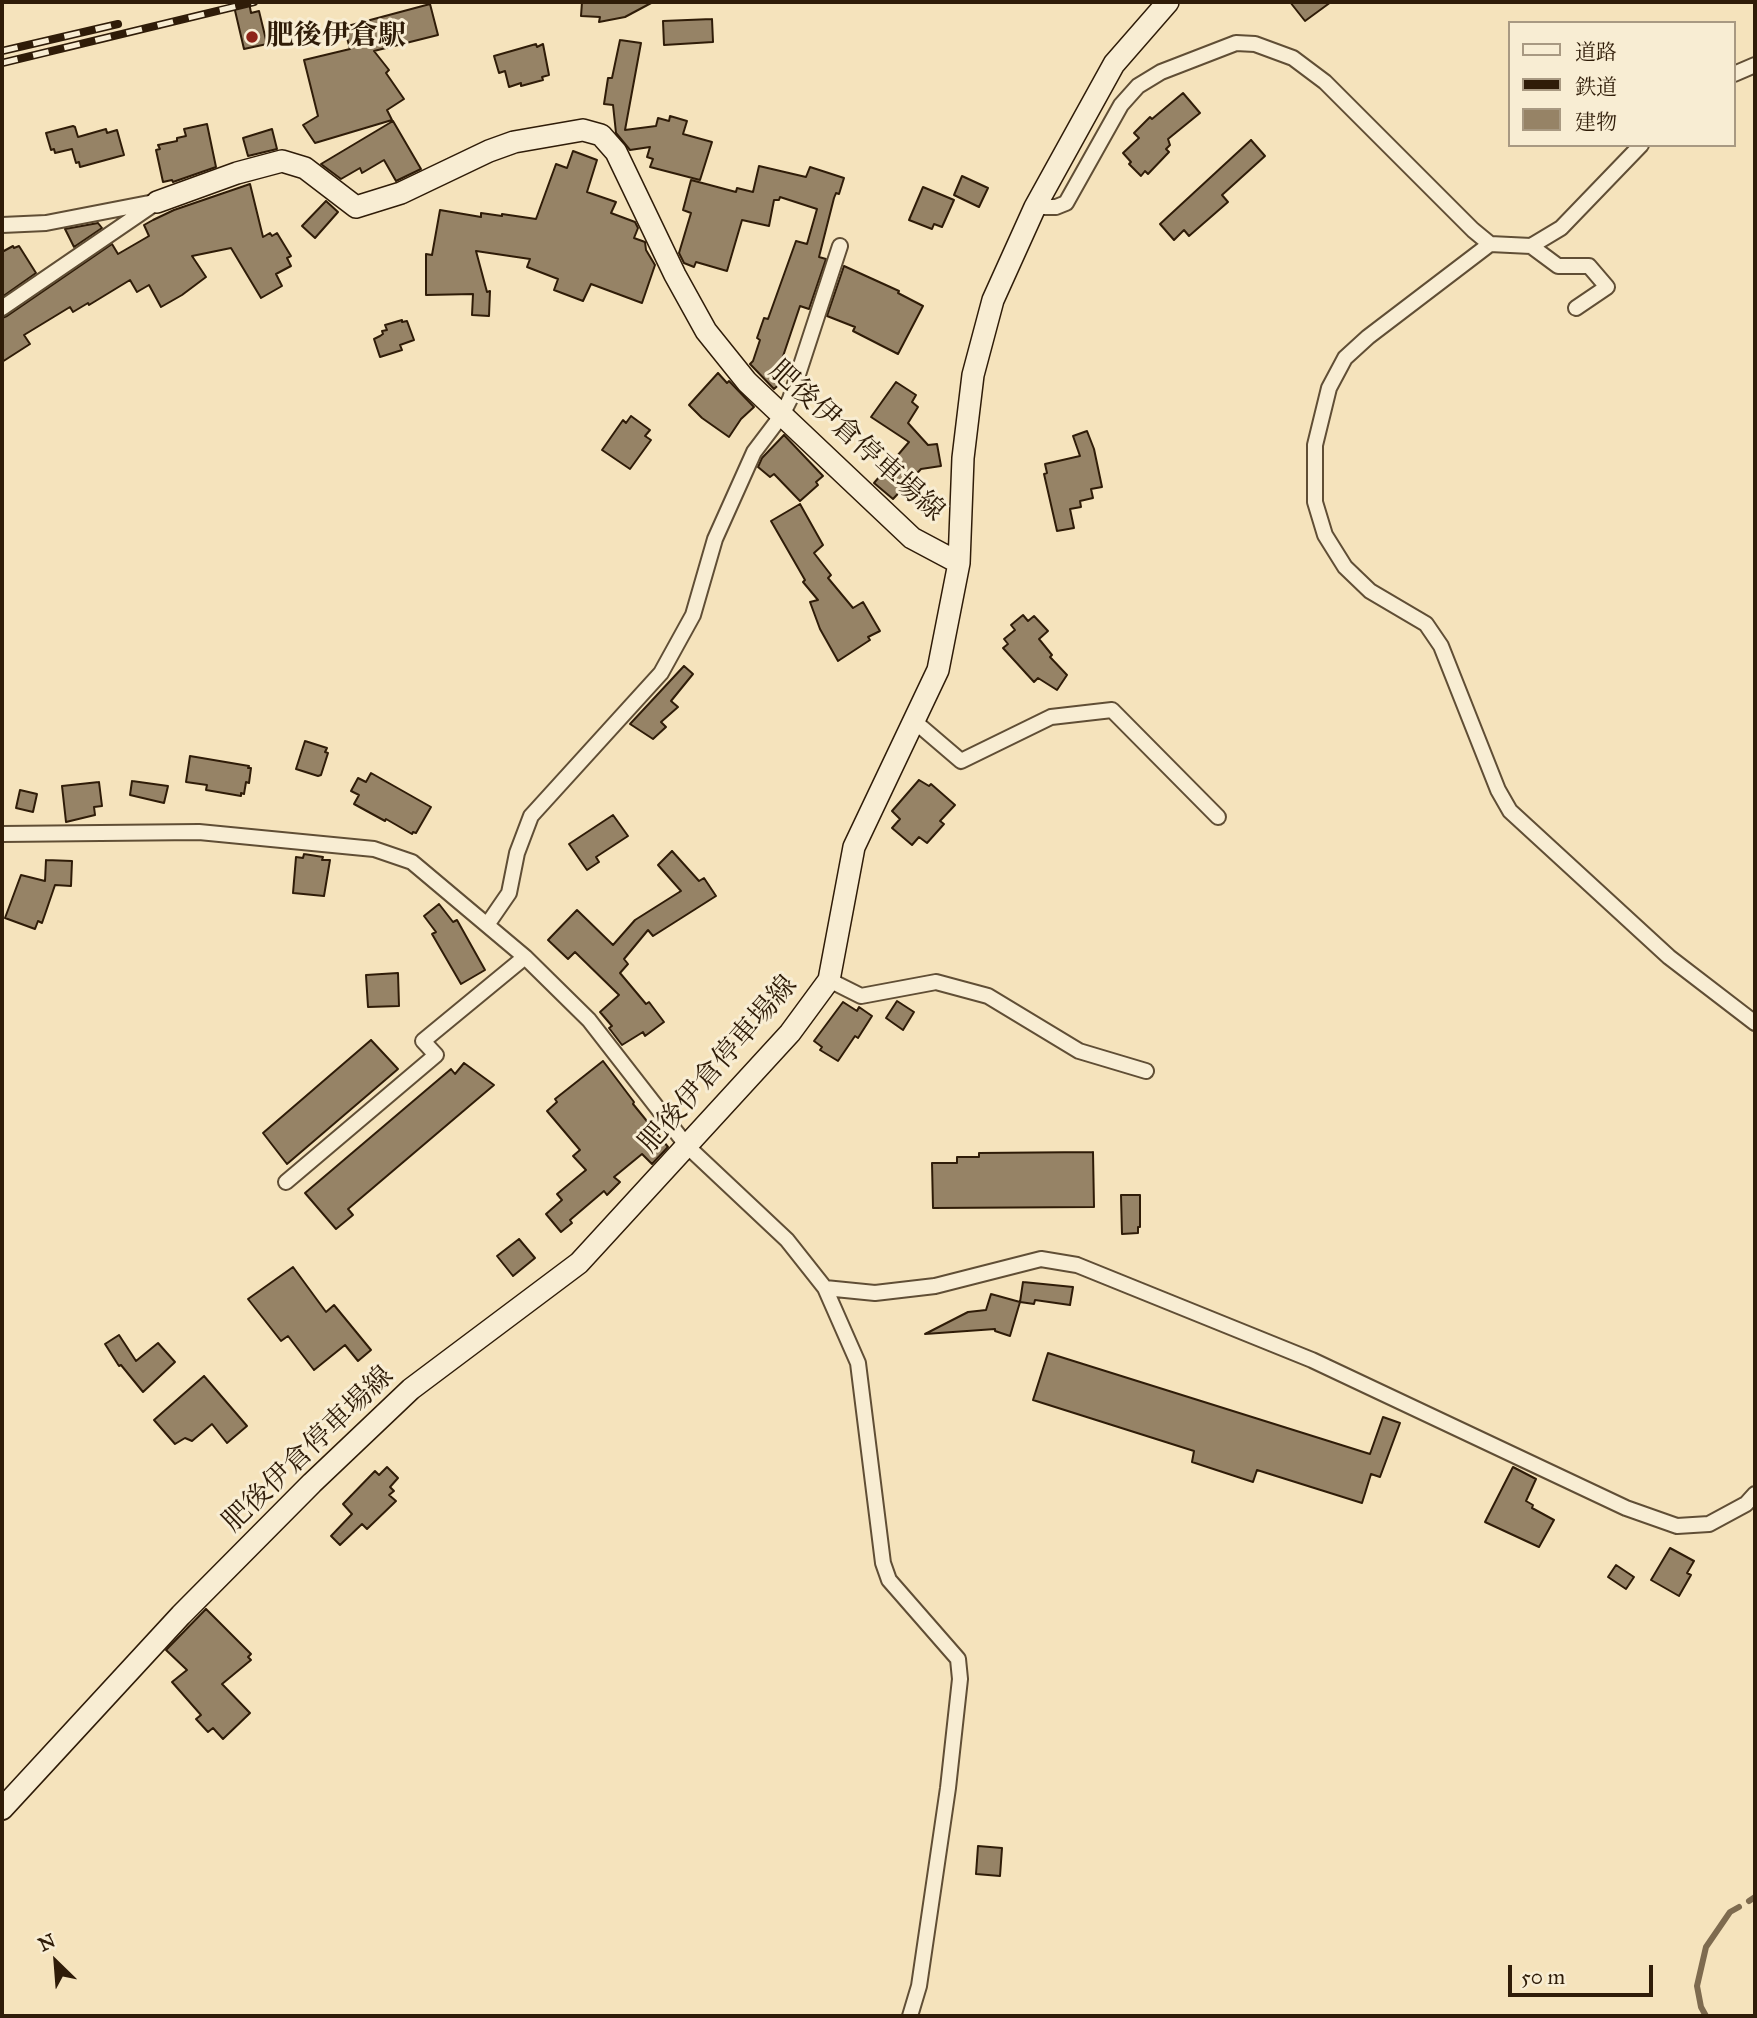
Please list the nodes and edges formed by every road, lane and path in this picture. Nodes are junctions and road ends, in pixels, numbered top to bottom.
1 (1168, 2) edge
2 (1755, 65) edge
3 (1736, 73) edge
4 (1639, 147) edge
5 (157, 202) junction
6 (1035, 207) junction
7 (2, 225) edge
8 (1490, 244) junction
9 (840, 246) dead end
10 (1531, 246) junction
11 (2, 308) edge
12 (1576, 308) dead end
13 (782, 415) junction
14 (959, 563) junction
15 (913, 720) junction
16 (1218, 817) dead end
17 (2, 834) edge
18 (487, 925) junction
19 (525, 957) junction
20 (829, 980) junction
21 (1755, 1023) edge
22 (1146, 1071) dead end
23 (687, 1146) junction
24 (286, 1182) dead end
25 (825, 1288) junction
26 (1755, 1494) edge
27 (2, 1808) edge
28 (910, 2016) edge

1 - 6 main road
2 - 3 street
4 - 10 street
5 - 7 street
5 - 11 street
5 - 13 main road, 肥後伊倉停車場線
6 - 8 street
6 - 14 main road
8 - 10 street
8 - 21 street
9 - 13 street
10 - 12 street
13 - 14 main road, 肥後伊倉停車場線
13 - 18 street
14 - 15 main road, 肥後伊倉停車場線
15 - 16 street
15 - 20 main road, 肥後伊倉停車場線
17 - 18 street
18 - 19 street
19 - 23 street
19 - 24 street
20 - 22 street
20 - 23 main road, 肥後伊倉停車場線
23 - 25 street
23 - 27 main road, 肥後伊倉停車場線
25 - 26 street
25 - 28 street

